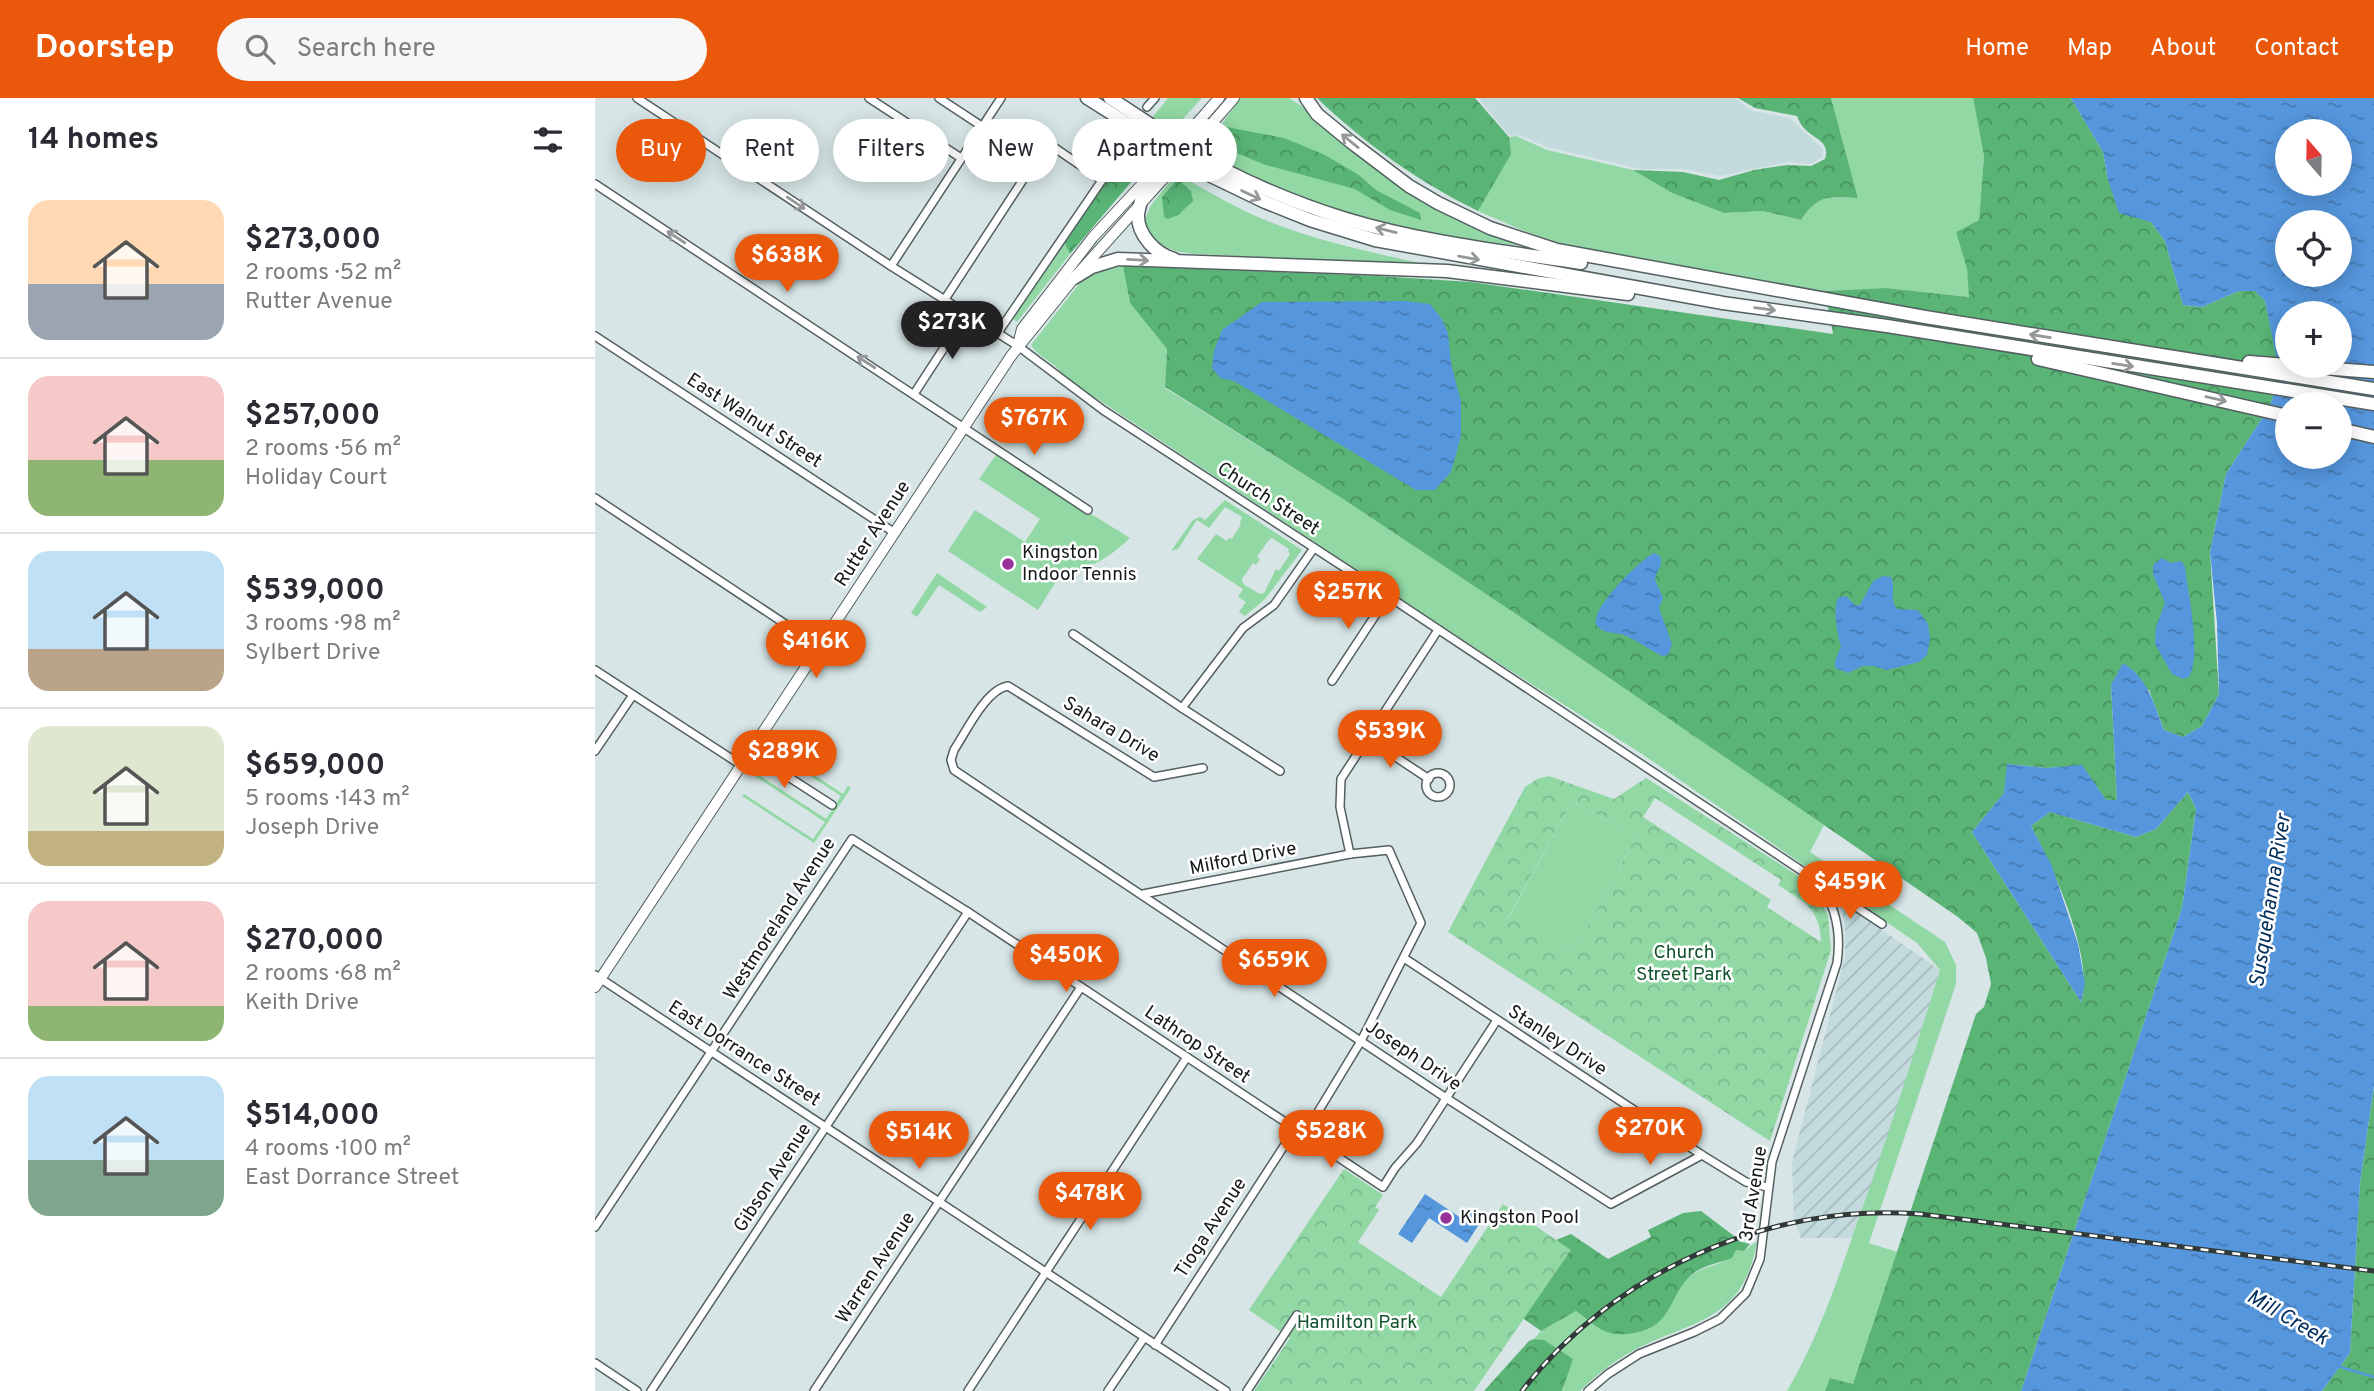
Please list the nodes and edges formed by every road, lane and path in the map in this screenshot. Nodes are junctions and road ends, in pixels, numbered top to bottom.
1 (637, 98) edge
2 (869, 98) edge
3 (939, 98) edge
4 (1002, 98) edge
5 (1087, 98) edge
6 (1110, 98) edge
7 (1155, 98) edge
8 (1219, 98) edge
9 (1234, 98) edge
10 (1297, 98) edge
11 (1306, 98) edge
12 (1147, 107) dead end
13 (1317, 114) junction
14 (971, 119) edge
15 (988, 119) edge
16 (1202, 119) edge
17 (1216, 119) edge
18 (963, 155) edge
19 (961, 158) junction
20 (1072, 158) edge
21 (1101, 182) edge
22 (1152, 182) edge
23 (1154, 182) edge
24 (595, 184) edge
25 (1140, 205) junction
26 (1191, 263) junction
27 (891, 266) junction
28 (1074, 278) junction
29 (945, 299) junction
30 (1723, 303) junction
31 (1889, 310) junction
32 (966, 314) junction
33 (1887, 326) junction
34 (997, 334) junction
35 (595, 336) edge
36 (1018, 346) junction
37 (2165, 355) junction
38 (2275, 364) edge
39 (2352, 370) edge
40 (2374, 372) edge
41 (2374, 389) edge
42 (914, 394) junction
43 (2374, 404) edge
44 (2275, 413) edge
45 (964, 427) junction
46 (2352, 432) edge
47 (2374, 437) edge
48 (595, 498) edge
49 (1088, 510) dead end
50 (895, 533) junction
51 (1314, 548) junction
52 (1388, 596) junction
53 (1438, 630) junction
54 (1073, 634) dead end
55 (820, 646) junction
56 (595, 670) edge
57 (1332, 681) dead end
58 (632, 695) junction
59 (1182, 708) junction
60 (1367, 738) junction
61 (595, 751) edge
62 (750, 752) junction
63 (741, 765) junction
64 (1203, 768) dead end
65 (954, 770) joint
66 (1280, 771) dead end
67 (1429, 779) dead end
68 (832, 805) dead end
69 (852, 839) joint
70 (1350, 854) junction
71 (1817, 881) junction
72 (1143, 894) junction
73 (968, 912) junction
74 (1882, 924) dead end
75 (1404, 958) junction
76 (597, 980) edge
77 (1081, 987) junction
78 (1497, 1020) junction
79 (1361, 1041) junction
80 (710, 1052) junction
81 (1187, 1057) junction
82 (1446, 1098) junction
83 (826, 1126) junction
84 (1294, 1129) junction
85 (1304, 1135) junction
86 (1702, 1155) junction
87 (1767, 1187) junction
88 (939, 1201) junction
89 (595, 1227) edge
90 (1046, 1274) junction
91 (1297, 1315) dead end
92 (1144, 1338) junction
93 (1155, 1345) junction
94 (595, 1363) edge
95 (637, 1391) edge
96 (651, 1391) edge
97 (814, 1391) edge
98 (968, 1391) edge
99 (1108, 1391) edge
100 (1226, 1391) edge
101 (1247, 1391) edge
102 (1588, 1391) edge

1 -> 27 street, Church Street
2 - 19 street
3 - 14 street
4 - 15 street
5 -> 30 highway
31 -> 6 highway
7 - 12 street
8 - 16 main road, Rutter Avenue, bridge
9 - 17 main road, Rutter Avenue, bridge
10 - 13 highway
11 - 13 highway
31 -> 13 highway
18 - 19 street
19 - 27 street
20 - 29 street
21 - 34 street
22 - 36 main road, Rutter Avenue
23 - 25 highway
42 -> 24 street
25 - 26 highway
25 - 28 main road, Rutter Avenue
28 -> 26 highway
26 - 30 highway
27 - 29 street, Church Street
28 - 36 main road, Rutter Avenue
29 - 32 street, Church Street
30 -> 33 highway
37 -> 31 highway
32 - 34 street, Church Street
32 - 42 street
33 -> 43 highway
33 -> 44 highway
34 - 36 street, Church Street
35 - 50 street, East Walnut Street
36 - 45 main road, Rutter Avenue
36 - 51 street, Church Street
37 - 38 highway
37 - 41 highway
39 - 40 highway
42 - 45 street
45 - 49 street
45 - 50 main road, Rutter Avenue
46 - 47 highway
48 - 55 street
50 - 55 main road, Rutter Avenue
51 - 52 street, Church Street
51 - 59 street
52 - 53 street, Church Street
52 - 57 street
53 - 60 street
53 - 71 street, Church Street
54 - 59 street
55 - 62 main road, Rutter Avenue
56 - 58 street
58 - 61 street
58 - 63 street
59 - 66 street
60 - 67 street
60 - 70 street
62 - 63 main road, Rutter Avenue
62 - 68 street
63 - 76 main road, Rutter Avenue
64 - 65 street, Sahara Drive
65 - 72 street, Joseph Drive
69 - 73 street, Lathrop Street
69 - 80 street, Westmoreland Avenue
70 - 72 street, Milford Drive
70 - 75 street, Milford Drive
71 - 74 street, Church Street
71 - 87 street, 3rd Avenue
72 - 79 street, Joseph Drive
73 - 77 street, Lathrop Street
73 - 83 street, Gibson Avenue
75 - 78 street, Stanley Drive
75 - 79 street
76 - 80 street, East Dorrance Street
77 - 81 street, Lathrop Street
77 - 88 street, Warren Avenue
78 - 82 street
78 - 86 street, Stanley Drive
79 - 82 street, Joseph Drive
79 - 85 street
80 - 83 street, East Dorrance Street
80 - 89 street, Westmoreland Avenue
81 - 84 street, Lathrop Street
81 - 90 street
82 - 85 street, Lathrop Street
82 - 86 street, Joseph Drive
83 - 88 street, East Dorrance Street
83 - 96 street, Gibson Avenue
84 - 85 street, Lathrop Street
84 - 93 street, Tioga Avenue
86 - 87 street, Stanley Drive
87 - 102 street, 3rd Avenue
88 - 90 street, East Dorrance Street
88 - 97 street, Warren Avenue
90 - 92 street, East Dorrance Street
90 - 98 street
91 - 101 street
92 - 93 street, East Dorrance Street
92 - 99 street
93 - 100 street, East Dorrance Street
94 - 95 street

